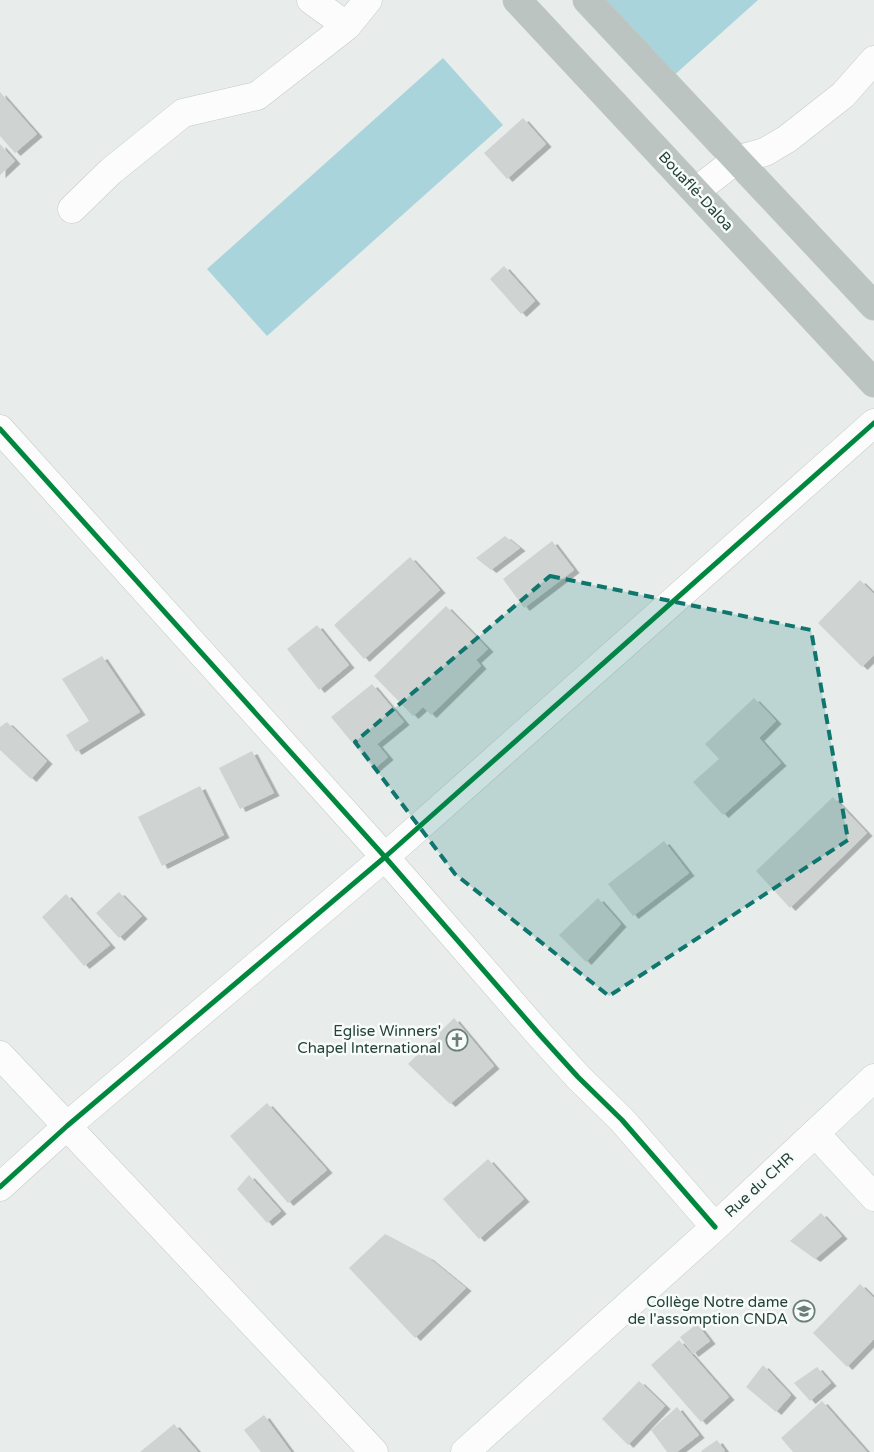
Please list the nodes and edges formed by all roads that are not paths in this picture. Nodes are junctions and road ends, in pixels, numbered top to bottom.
1 (311, 0) edge
2 (368, 0) edge
3 (517, 0) edge
4 (588, 0) edge
5 (346, 26) junction
6 (874, 60) edge
7 (736, 160) junction
8 (696, 191) junction
9 (72, 209) dead end
10 (874, 306) edge
11 (874, 383) edge
12 (874, 423) edge
13 (0, 429) edge
14 (385, 857) junction
15 (0, 1055) edge
16 (874, 1078) edge
17 (67, 1126) junction
18 (815, 1133) junction
19 (0, 1187) edge
20 (874, 1197) edge
21 (715, 1227) junction
22 (374, 1452) edge
23 (465, 1452) edge

1 - 5 street
2 - 5 street
3 - 8 highway, Bouaflé-Daloa
4 - 7 highway
5 - 9 street
6 - 7 street
7 - 8 street
7 - 10 highway
8 - 11 highway, Bouaflé-Daloa
12 - 14 street
13 - 14 street
14 - 17 street
14 - 21 street
15 - 17 street
16 - 18 street, Rue du CHR
17 - 19 street
17 - 22 street
18 - 20 street
18 - 21 street, Rue du CHR
21 - 23 street, Rue du CHR

